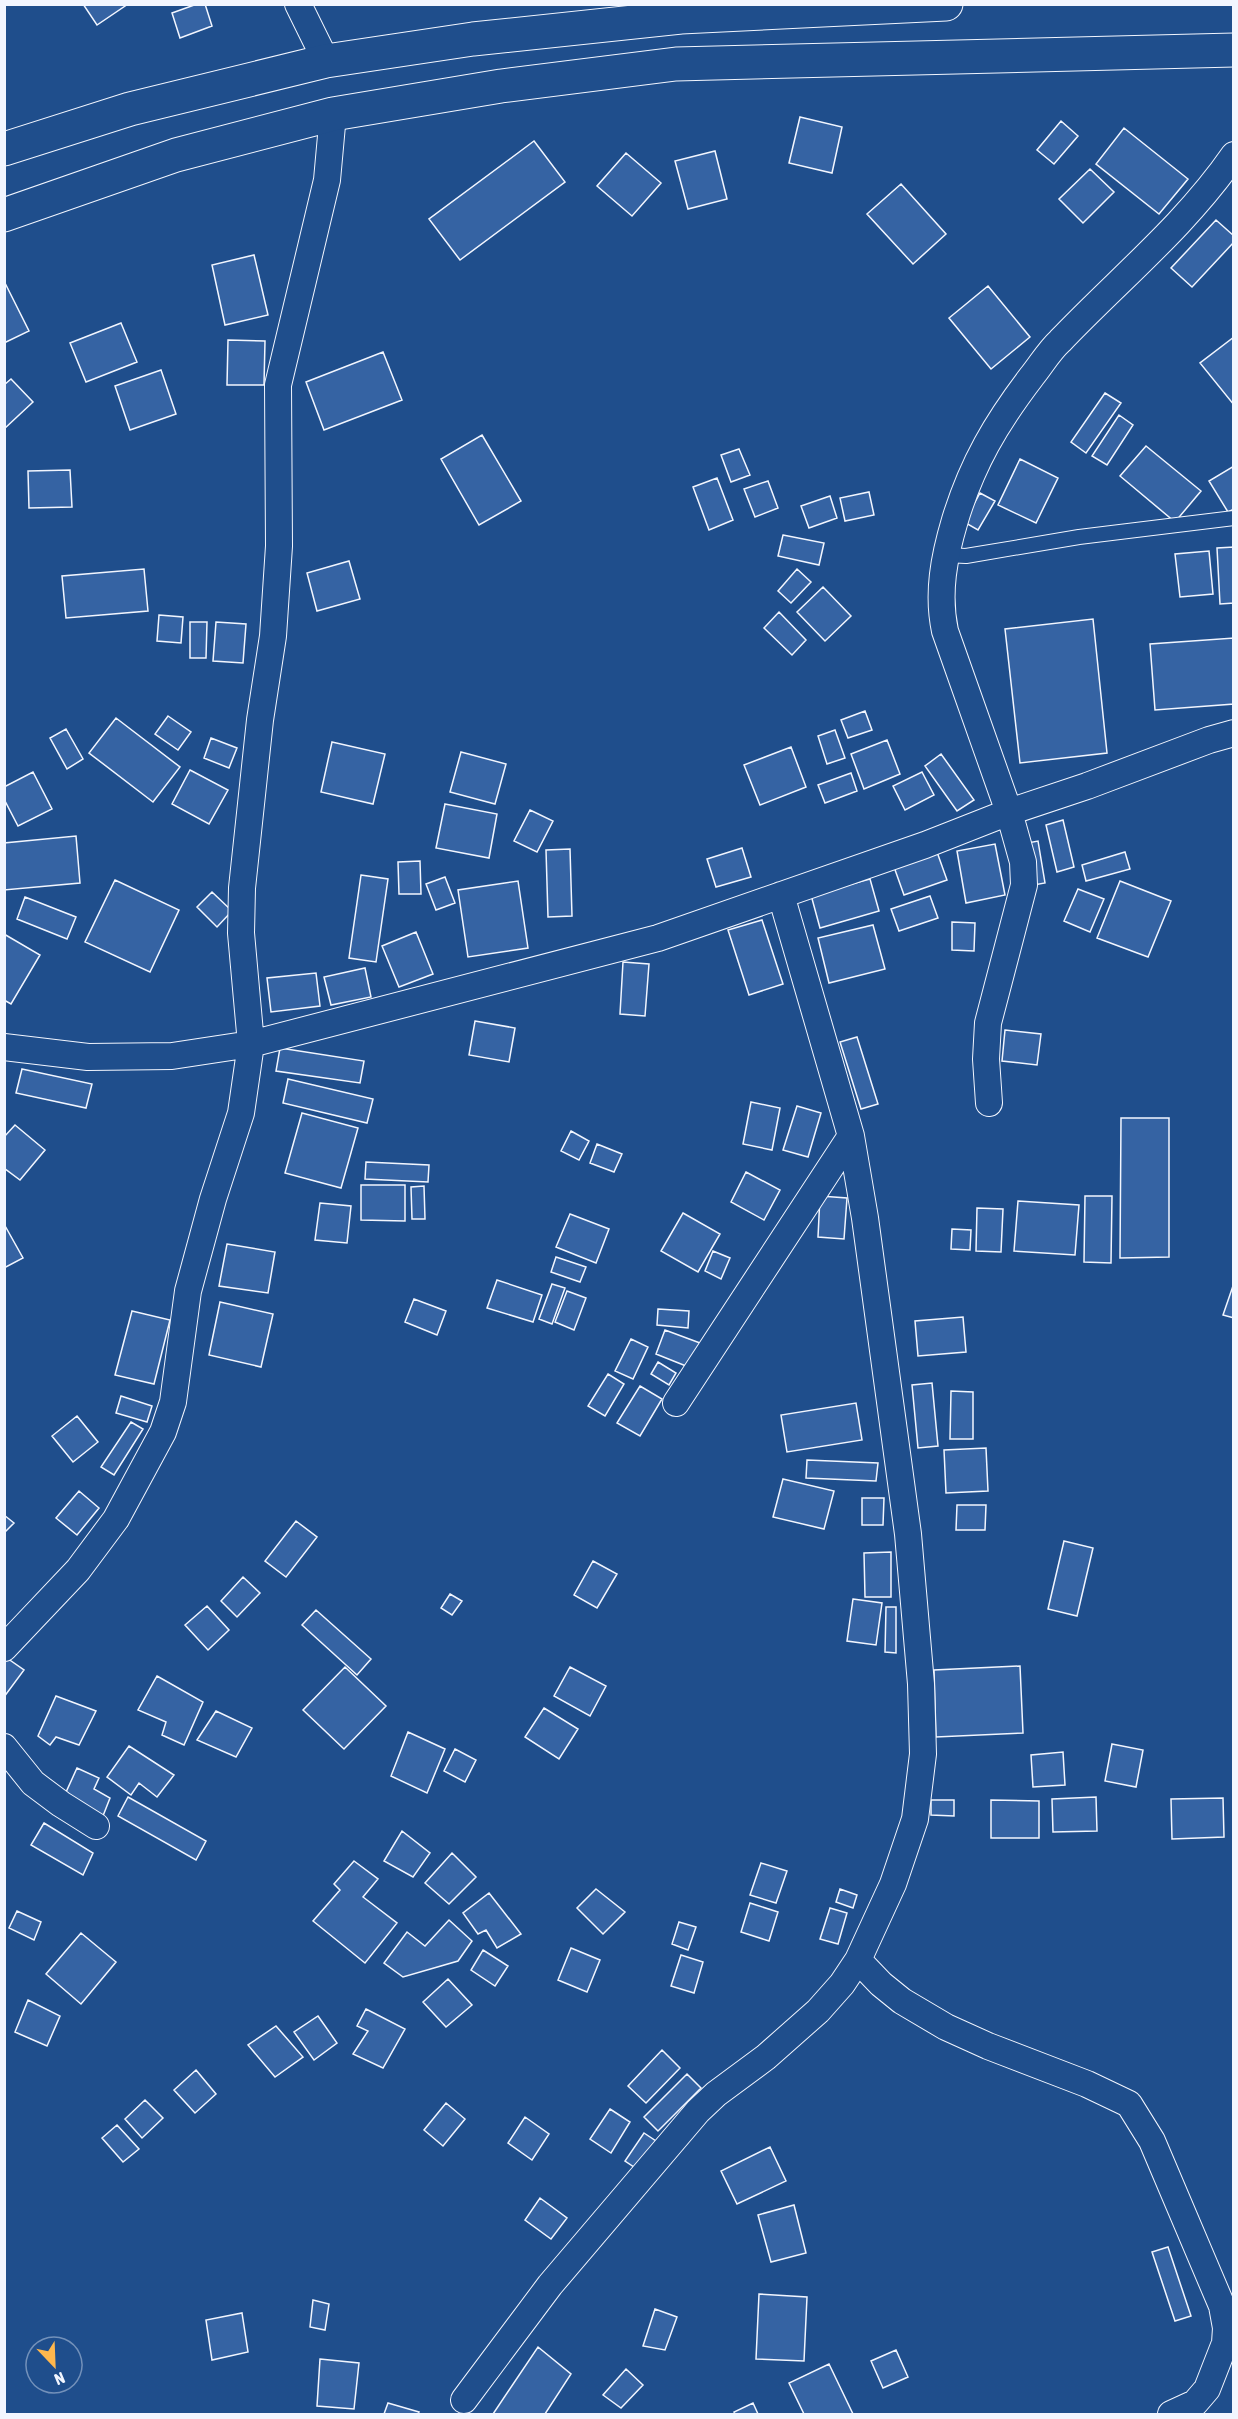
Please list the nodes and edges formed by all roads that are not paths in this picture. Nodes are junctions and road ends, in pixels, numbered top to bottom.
1 (298, 4) edge
2 (946, 4) edge
3 (833, 7) edge
4 (1233, 50) edge
5 (326, 61) junction
6 (333, 114) junction
7 (4, 149) edge
8 (1233, 155) edge
9 (4, 215) edge
10 (1233, 518) edge
11 (945, 555) junction
12 (1233, 733) edge
13 (1009, 812) junction
14 (781, 895) junction
15 (251, 1044) junction
16 (4, 1047) edge
17 (989, 1103) dead end
18 (851, 1136) junction
19 (676, 1403) dead end
20 (4, 1648) edge
21 (4, 1747) edge
22 (96, 1826) dead end
23 (858, 1960) junction
24 (1228, 2310) edge
25 (464, 2400) dead end
26 (1171, 2415) edge

1 - 5 street
2 - 3 highway
3 - 5 highway
4 - 6 highway
5 - 7 highway
6 - 9 highway
6 - 15 street
8 - 11 street
10 - 11 lane
11 - 13 street
12 - 13 street
13 - 14 street
13 - 17 street
14 - 15 street
14 - 18 street
15 - 16 street
15 - 20 street
18 - 19 street
18 - 23 street
21 - 22 street
23 - 24 street
23 - 25 street
24 - 26 street

